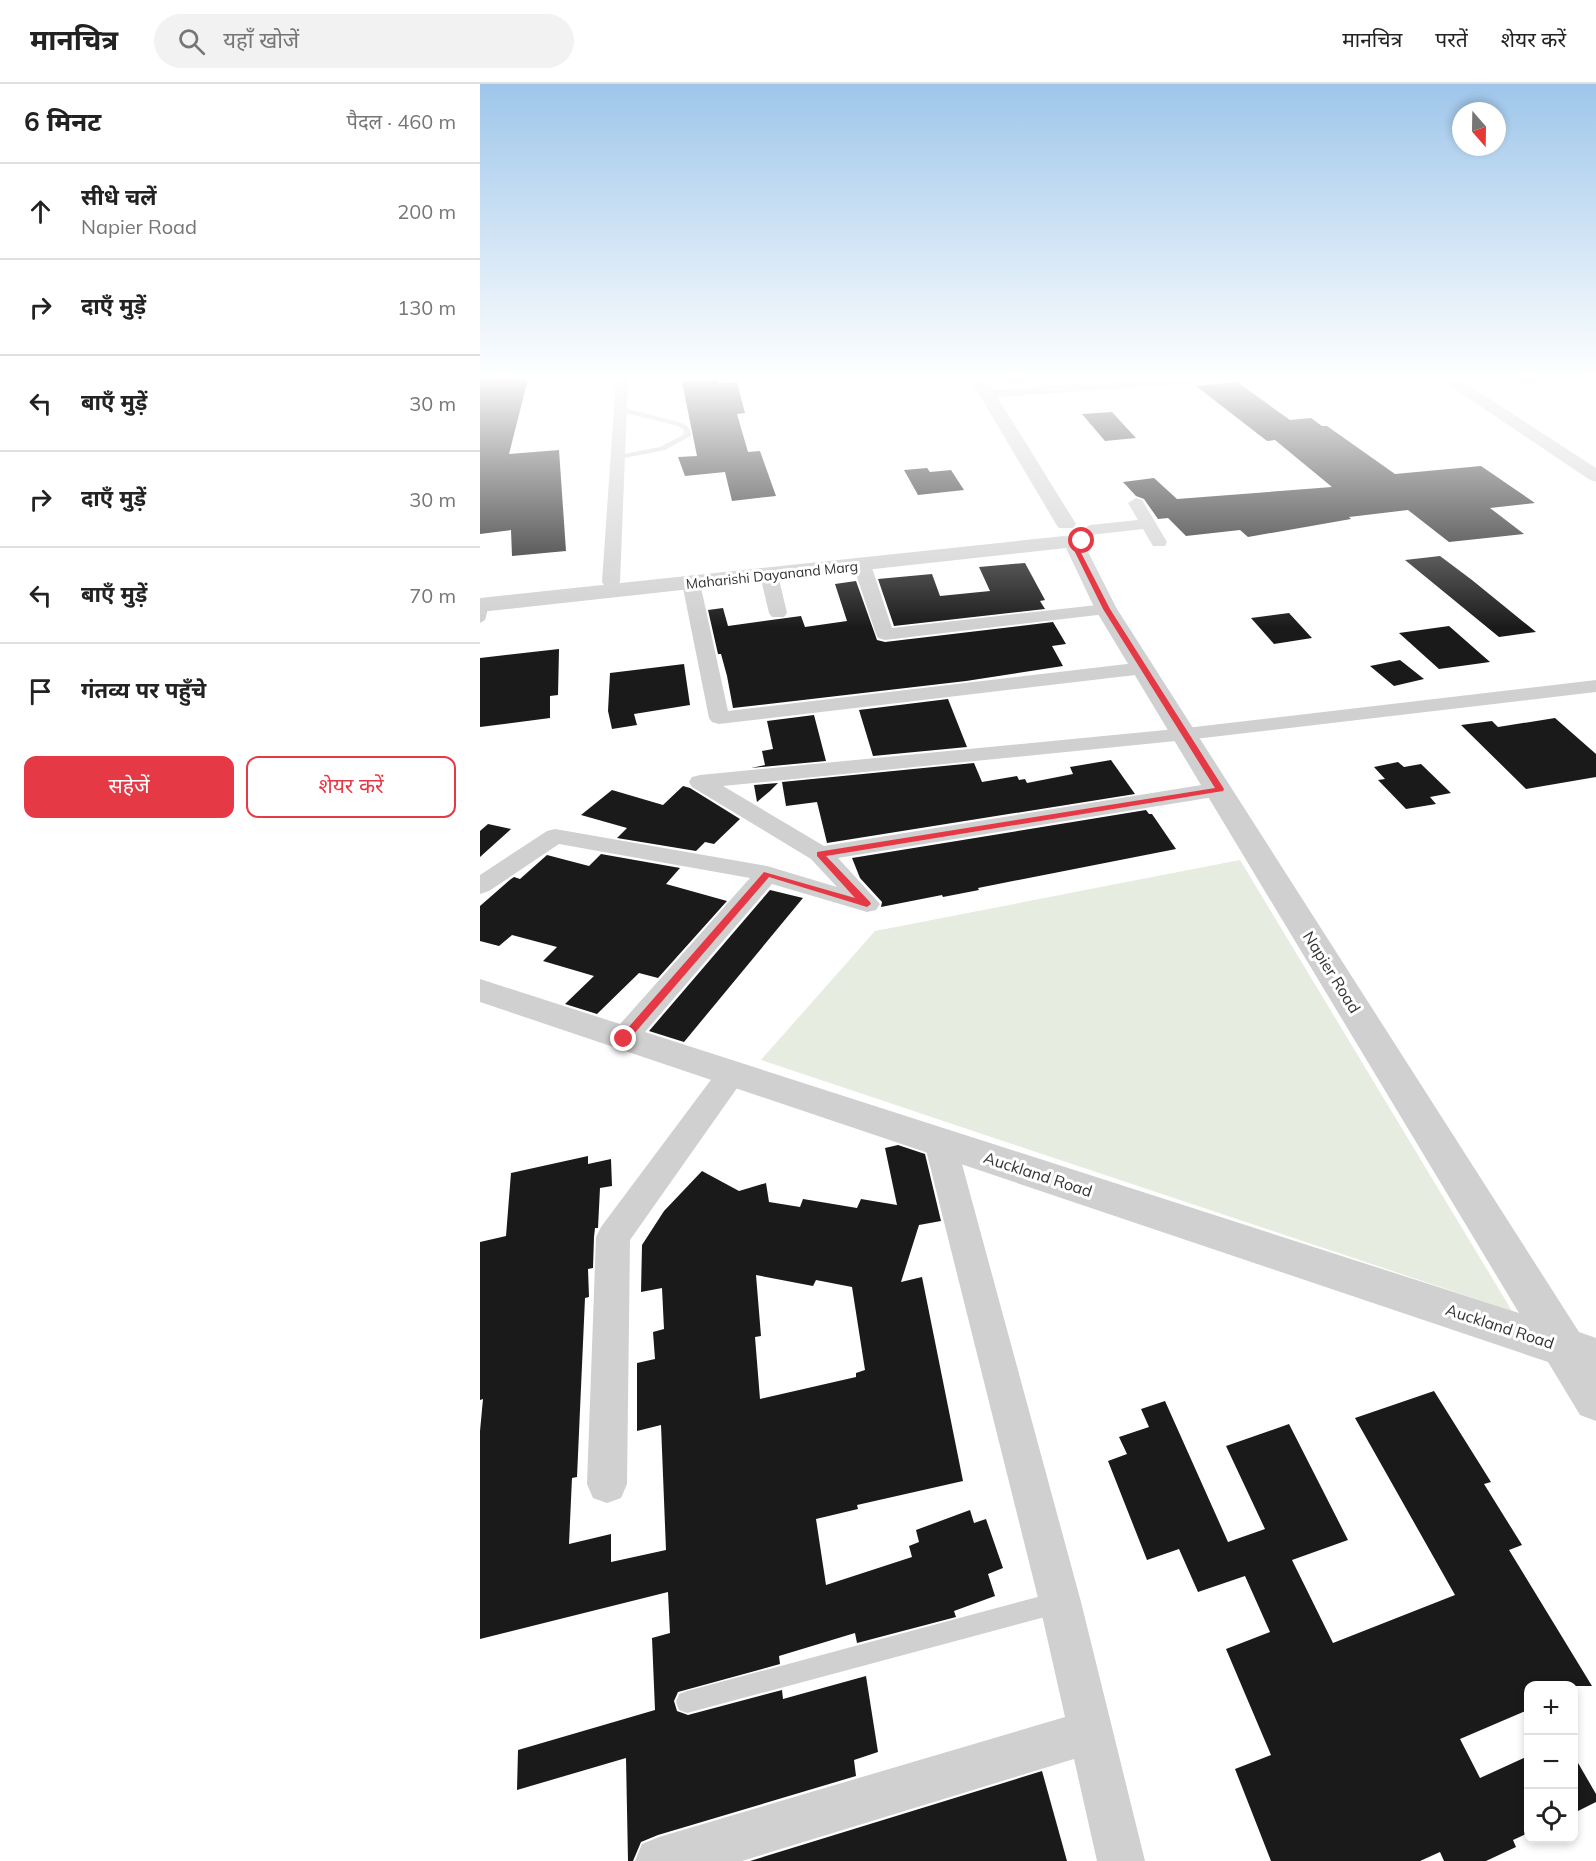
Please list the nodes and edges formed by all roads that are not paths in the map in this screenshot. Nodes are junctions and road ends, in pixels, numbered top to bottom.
1 (617, 462) edge
2 (1026, 462) edge
3 (1575, 462) edge
4 (1596, 476) edge
5 (1136, 503) dead end
6 (1148, 524) junction
7 (1068, 535) junction
8 (1159, 542) dead end
9 (862, 565) junction
10 (769, 575) junction
11 (611, 582) junction
12 (691, 583) junction
13 (481, 606) edge
14 (1106, 609) junction
15 (778, 613) dead end
16 (1143, 668) junction
17 (1596, 686) edge
18 (1186, 734) junction
19 (1220, 789) junction
20 (820, 854) junction
21 (767, 874) junction
22 (480, 886) edge
23 (480, 990) edge
24 (624, 1039) junction
25 (732, 1073) junction
26 (940, 1142) junction
27 (1580, 1353) edge
28 (1596, 1400) edge
29 (607, 1485) dead end
30 (1060, 1602) junction
31 (687, 1702) dead end
32 (1092, 1731) junction
33 (659, 1861) edge
34 (1121, 1861) edge

1 - 11 street
2 - 7 street, Napier Road
3 - 4 street
5 - 6 street
6 - 7 street
6 - 8 street
7 - 9 street, Maharishi Dayanand Marg
7 - 11 street, Maharishi Dayanand Marg
7 - 14 street, Napier Road
9 - 10 street, Maharishi Dayanand Marg
9 - 14 street
10 - 12 street, Maharishi Dayanand Marg
10 - 15 street
11 - 13 street, Maharishi Dayanand Marg
12 - 13 street, Maharishi Dayanand Marg
12 - 16 street
14 - 16 street, Napier Road
16 - 18 street, Napier Road
17 - 18 street
18 - 19 street, Napier Road
18 - 20 street
19 - 20 street
19 - 27 street, Napier Road
20 - 21 street
21 - 22 street
21 - 24 street
23 - 24 street, Auckland Road
24 - 25 street, Auckland Road
25 - 26 street, Auckland Road
25 - 29 street
26 - 27 street, Auckland Road
26 - 30 street
27 - 28 street, Napier Road
30 - 31 lane
30 - 32 street
32 - 33 street
32 - 34 street

